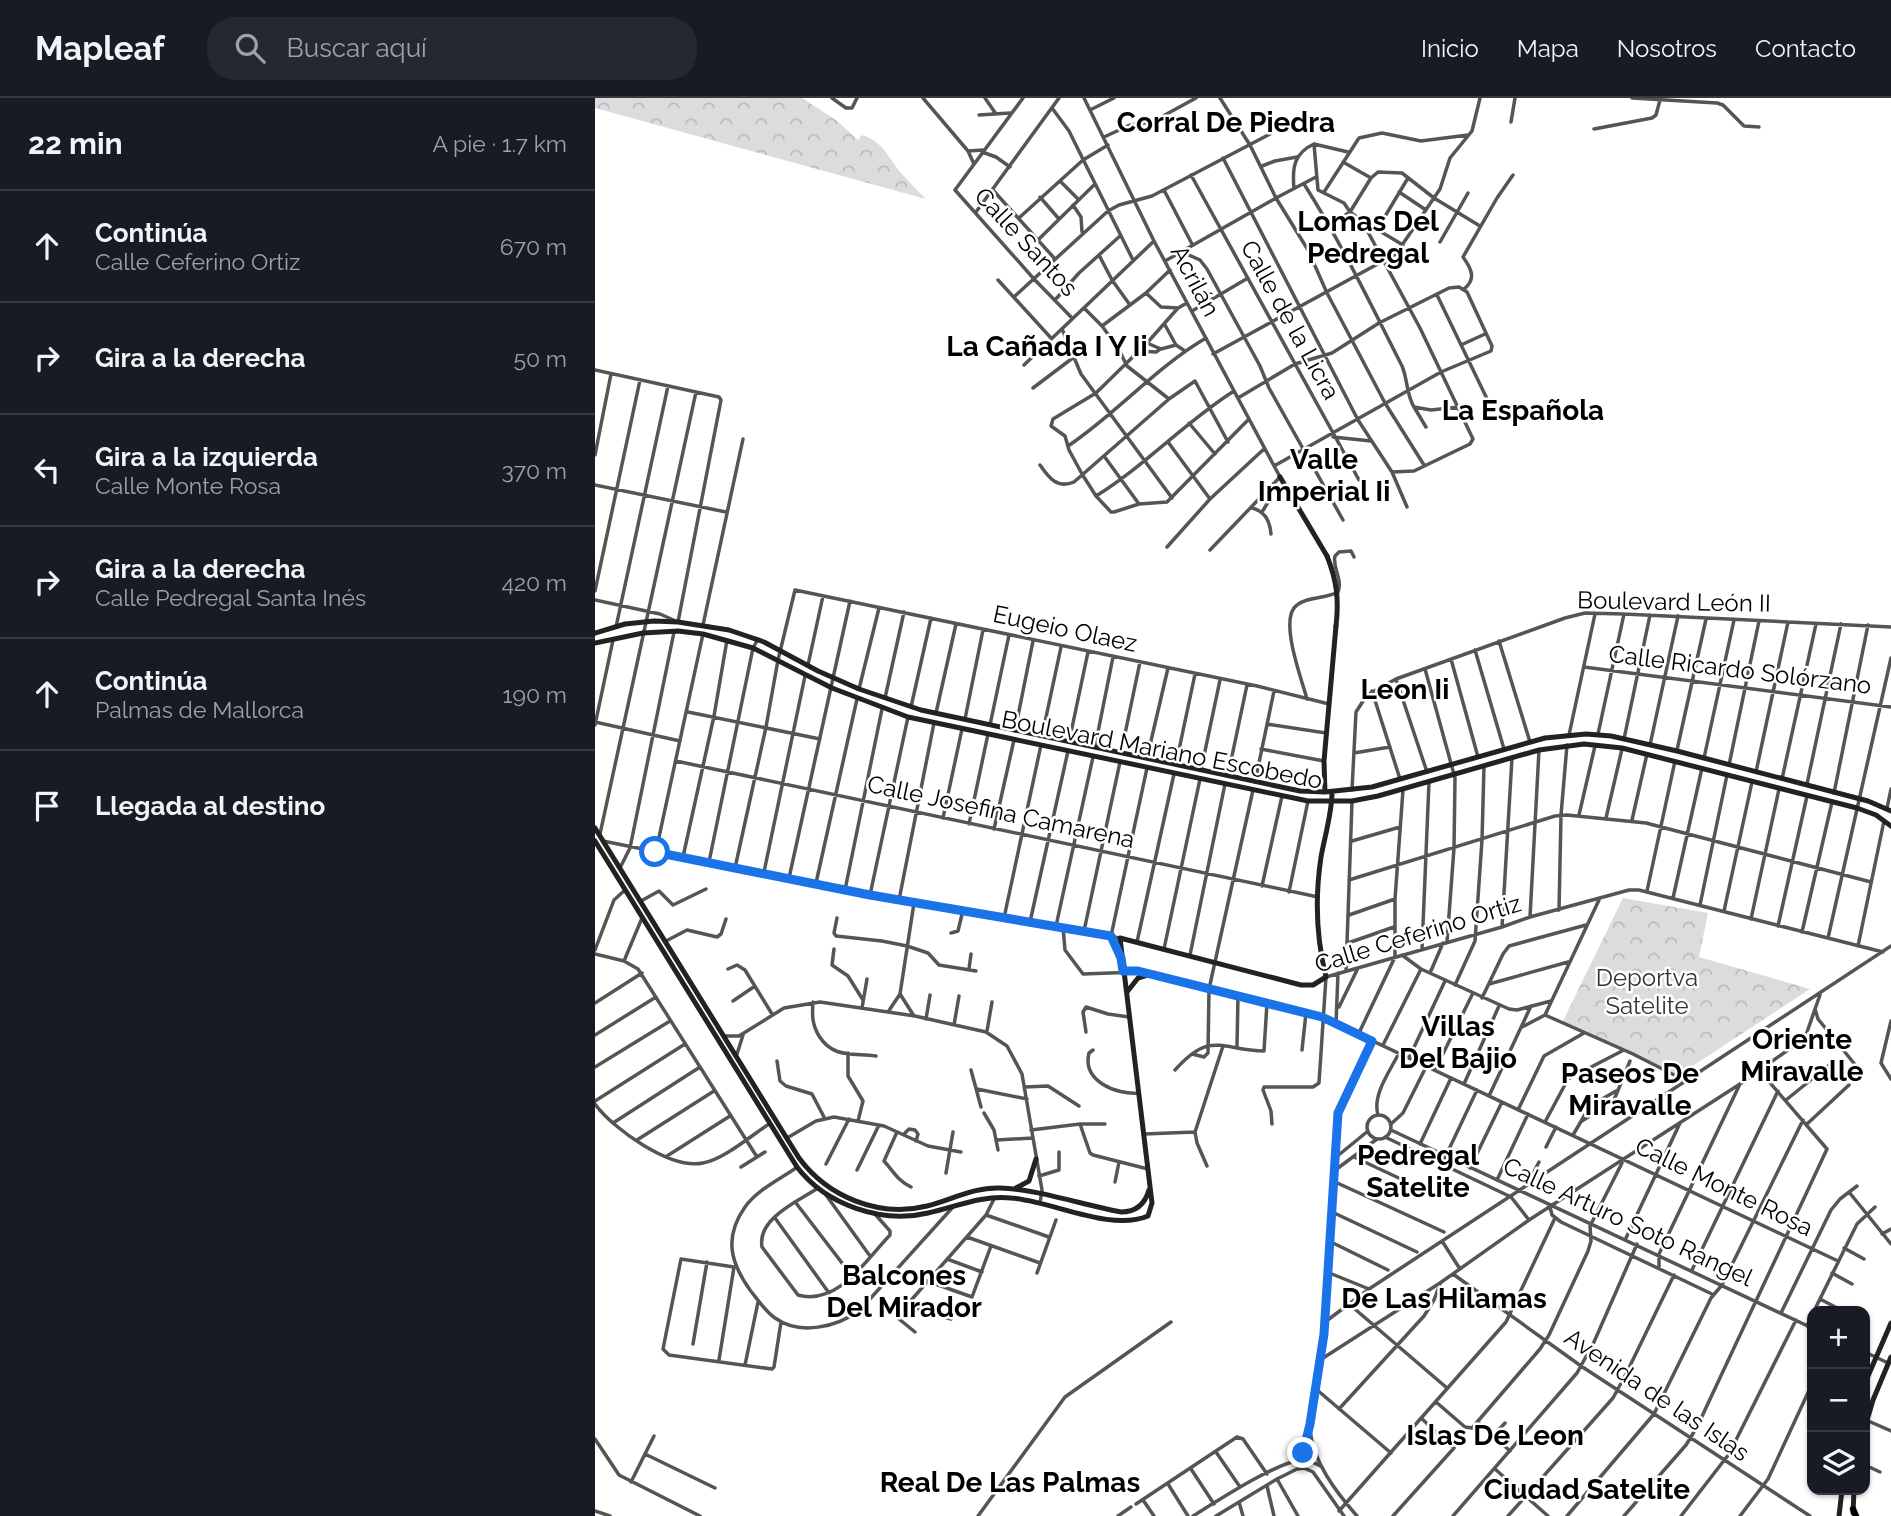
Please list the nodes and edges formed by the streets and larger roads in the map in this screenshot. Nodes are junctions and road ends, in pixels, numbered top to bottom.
1 (832, 98) edge
2 (857, 98) edge
3 (923, 98) edge
4 (985, 98) edge
5 (1023, 98) edge
6 (1059, 98) edge
7 (1084, 98) edge
8 (1114, 98) edge
9 (1196, 98) edge
10 (1220, 98) edge
11 (1480, 98) edge
12 (1515, 98) edge
13 (1632, 98) edge
14 (1661, 99) edge
15 (1052, 108) junction
16 (1090, 110) junction
17 (1010, 113) junction
18 (996, 114) junction
19 (979, 115) dead end
20 (1511, 122) dead end
21 (1759, 127) dead end
22 (1594, 129) dead end
23 (1270, 134) dead end
24 (1470, 135) junction
25 (1104, 137) junction
26 (1314, 144) junction
27 (1108, 145) junction
28 (1250, 145) junction
29 (968, 151) junction
30 (983, 151) junction
31 (1348, 152) junction
32 (1297, 157) junction
33 (1223, 159) junction
34 (1083, 160) junction
35 (1343, 162) junction
36 (974, 164) junction
37 (1261, 166) junction
38 (1010, 167) junction
39 (1191, 175) junction
40 (1513, 175) dead end
41 (1318, 177) junction
42 (1370, 178) junction
43 (1408, 178) junction
44 (1060, 181) junction
45 (1095, 184) junction
46 (1304, 184) junction
47 (1294, 188) junction
48 (992, 189) junction
49 (1164, 190) junction
50 (1322, 192) junction
51 (1399, 192) junction
52 (1468, 193) dead end
53 (1040, 197) junction
54 (1276, 198) junction
55 (1434, 198) junction
56 (1078, 200) junction
57 (1135, 201) junction
58 (1073, 205) junction
59 (1426, 210) junction
60 (1108, 211) junction
61 (977, 212) junction
62 (1350, 212) junction
63 (1457, 212) junction
64 (1251, 213) junction
65 (1020, 217) junction
66 (1059, 220) junction
67 (1362, 220) junction
68 (1330, 225) junction
69 (1480, 226) junction
70 (1378, 228) junction
71 (1220, 230) junction
72 (1082, 233) junction
73 (1120, 236) junction
74 (1038, 240) junction
75 (1154, 241) junction
76 (1440, 242) dead end
77 (1193, 244) junction
78 (1403, 245) junction
79 (1182, 252) junction
80 (1099, 255) junction
81 (1055, 259) junction
82 (1133, 260) junction
83 (1165, 261) junction
84 (1384, 262) junction
85 (1170, 270) junction
86 (1355, 276) junction
87 (1248, 278) junction
88 (1034, 279) junction
89 (998, 281) dead end
90 (1112, 281) junction
91 (1464, 289) junction
92 (1146, 293) junction
93 (1327, 293) junction
94 (1437, 295) junction
95 (1015, 296) junction
96 (1220, 296) junction
97 (1055, 300) junction
98 (1187, 303) junction
99 (1130, 305) junction
100 (1083, 307) junction
101 (1300, 307) junction
102 (1178, 308) junction
103 (1409, 309) junction
104 (1192, 311) junction
105 (1072, 318) junction
106 (1272, 323) junction
107 (1379, 323) junction
108 (1165, 324) junction
109 (1102, 326) junction
110 (1062, 329) junction
111 (1485, 334) junction
112 (1244, 337) junction
113 (1051, 338) junction
114 (1206, 338) junction
115 (1353, 339) junction
116 (1147, 343) junction
117 (1176, 345) junction
118 (1461, 345) junction
119 (1161, 349) junction
120 (1139, 351) junction
121 (1185, 351) junction
122 (1213, 354) junction
123 (1326, 355) junction
124 (1074, 356) junction
125 (1468, 360) junction
126 (1126, 364) junction
127 (1024, 365) dead end
128 (1295, 365) junction
129 (595, 370) edge
130 (1441, 372) junction
131 (611, 374) junction
132 (640, 380) junction
133 (1266, 382) junction
134 (1146, 383) junction
135 (668, 386) junction
136 (1033, 388) dead end
137 (1234, 391) junction
138 (695, 392) junction
139 (1407, 392) junction
140 (1095, 393) junction
141 (1238, 398) junction
142 (1169, 399) junction
143 (1385, 403) junction
144 (1490, 405) dead end
145 (1210, 406) junction
146 (1414, 407) junction
147 (1459, 407) junction
148 (1112, 414) junction
149 (1248, 420) junction
150 (1359, 420) junction
151 (1189, 423) junction
152 (1426, 427) dead end
153 (1340, 430) junction
154 (1333, 436) junction
155 (1126, 437) junction
156 (1350, 438) junction
157 (743, 439) dead end
158 (1168, 441) junction
159 (1228, 442) junction
160 (1373, 442) junction
161 (1068, 446) junction
162 (1264, 449) junction
163 (1303, 450) junction
164 (1216, 454) junction
165 (595, 455) edge
166 (1104, 456) junction
167 (1145, 462) junction
168 (1039, 465) dead end
169 (1425, 465) junction
170 (1274, 466) junction
171 (1392, 472) junction
172 (1082, 474) junction
173 (1193, 477) junction
174 (1280, 477) junction
175 (1122, 480) junction
176 (1359, 480) dead end
177 (595, 485) edge
178 (1272, 486) junction
179 (615, 489) junction
180 (644, 495) junction
181 (1096, 496) junction
182 (1172, 498) junction
183 (1210, 499) junction
184 (672, 500) junction
185 (1139, 504) junction
186 (699, 507) junction
187 (1407, 507) dead end
188 (1252, 508) junction
189 (726, 512) junction
190 (1262, 512) junction
191 (1343, 520) dead end
192 (1271, 534) dead end
193 (1167, 547) dead end
194 (1210, 550) dead end
195 (1354, 557) dead end
196 (595, 591) edge
197 (823, 596) junction
198 (595, 600) edge
199 (850, 601) junction
200 (621, 605) junction
201 (879, 608) junction
202 (648, 610) junction
203 (904, 612) junction
204 (1595, 613) junction
205 (1625, 614) junction
206 (1650, 615) junction
207 (1678, 616) junction
208 (931, 618) junction
209 (1706, 619) junction
210 (1734, 620) junction
211 (1759, 621) junction
212 (645, 622) junction
213 (678, 622) junction
214 (1788, 622) junction
215 (956, 624) junction
216 (1816, 624) junction
217 (1841, 624) junction
218 (703, 625) junction
219 (1868, 625) junction
220 (616, 627) junction
221 (1891, 627) edge
222 (983, 630) junction
223 (674, 632) junction
224 (595, 633) edge
225 (643, 633) junction
226 (703, 634) junction
227 (1009, 635) junction
228 (613, 638) junction
229 (758, 639) junction
230 (727, 640) junction
231 (1499, 640) junction
232 (1033, 641) junction
233 (595, 643) edge
234 (1061, 647) junction
235 (753, 649) junction
236 (780, 650) junction
237 (1475, 650) junction
238 (1088, 651) junction
239 (1113, 657) junction
240 (1891, 658) edge
241 (1451, 659) junction
242 (778, 660) junction
243 (1140, 662) junction
244 (808, 665) junction
245 (1584, 667) junction
246 (1168, 668) junction
247 (1425, 669) junction
248 (1612, 671) junction
249 (1195, 674) junction
250 (1639, 674) junction
251 (805, 676) junction
252 (834, 678) junction
253 (1396, 678) junction
254 (1665, 678) junction
255 (1220, 680) junction
256 (1693, 681) junction
257 (1247, 685) junction
258 (1721, 685) junction
259 (832, 688) junction
260 (1747, 688) junction
261 (859, 689) junction
262 (1274, 691) junction
263 (1372, 691) junction
264 (1774, 691) junction
265 (1802, 695) junction
266 (885, 698) junction
267 (1826, 698) junction
268 (857, 699) junction
269 (1307, 699) junction
270 (1853, 702) junction
271 (1329, 704) junction
272 (1880, 705) junction
273 (911, 707) junction
274 (1891, 707) edge
275 (882, 709) junction
276 (688, 712) junction
277 (936, 713) junction
278 (715, 716) junction
279 (908, 717) junction
280 (965, 719) junction
281 (739, 721) junction
282 (595, 723) edge
283 (934, 723) junction
284 (1267, 724) junction
285 (989, 725) junction
286 (767, 727) junction
287 (623, 728) junction
288 (962, 729) junction
289 (1015, 731) junction
290 (793, 733) junction
291 (1326, 733) junction
292 (653, 734) junction
293 (988, 734) junction
294 (1598, 734) junction
295 (1569, 735) junction
296 (1042, 736) junction
297 (820, 739) junction
298 (1624, 739) junction
299 (1014, 740) junction
300 (680, 741) junction
301 (1069, 742) junction
302 (1530, 742) junction
303 (1595, 744) junction
304 (1567, 745) junction
305 (1041, 746) junction
306 (1654, 746) junction
307 (1095, 747) junction
308 (1390, 747) junction
309 (1622, 748) junction
310 (1261, 749) junction
311 (1504, 750) junction
312 (1539, 750) junction
313 (1068, 751) junction
314 (1677, 751) junction
315 (1121, 753) junction
316 (1353, 753) junction
317 (1647, 754) junction
318 (1655, 756) junction
319 (1093, 757) junction
320 (1478, 757) junction
321 (1147, 758) junction
322 (1512, 758) junction
323 (1703, 758) junction
324 (676, 761) junction
325 (1324, 761) junction
326 (1675, 761) junction
327 (1120, 762) junction
328 (1169, 762) junction
329 (1176, 764) junction
330 (1452, 765) junction
331 (1729, 765) junction
332 (1484, 766) junction
333 (702, 767) junction
334 (1147, 768) junction
335 (1702, 768) junction
336 (1201, 770) junction
337 (1167, 772) junction
338 (1427, 772) junction
339 (1756, 772) junction
340 (729, 773) junction
341 (1174, 774) junction
342 (1455, 775) junction
343 (1727, 775) junction
344 (1228, 776) junction
345 (754, 779) junction
346 (1200, 779) junction
347 (1782, 779) junction
348 (1400, 780) junction
349 (1255, 782) junction
350 (1429, 782) junction
351 (1752, 782) junction
352 (1225, 784) junction
353 (782, 785) junction
354 (1807, 786) junction
355 (1403, 789) junction
356 (1779, 789) junction
357 (809, 790) junction
358 (1253, 790) junction
359 (1352, 790) junction
360 (1329, 792) junction
361 (1891, 792) edge
362 (1834, 793) junction
363 (837, 796) junction
364 (1282, 796) junction
365 (1807, 796) junction
366 (1859, 799) junction
367 (863, 801) junction
368 (1308, 801) junction
369 (1332, 801) junction
370 (1352, 801) junction
371 (1832, 803) junction
372 (889, 806) junction
373 (1857, 808) junction
374 (1889, 810) edge
375 (917, 812) junction
376 (1561, 815) junction
377 (1579, 815) junction
378 (943, 818) junction
379 (1606, 818) junction
380 (1632, 821) junction
381 (1884, 821) junction
382 (1534, 823) junction
383 (968, 824) junction
384 (1661, 826) junction
385 (1891, 826) edge
386 (1400, 827) junction
387 (595, 828) edge
388 (993, 829) junction
389 (1509, 832) junction
390 (1687, 833) junction
391 (1021, 835) junction
392 (602, 838) junction
393 (1048, 840) junction
394 (1482, 840) junction
395 (1713, 840) junction
396 (595, 841) edge
397 (1352, 841) junction
398 (1074, 846) junction
399 (1738, 847) junction
400 (630, 848) junction
401 (1454, 848) junction
402 (655, 852) junction
403 (1100, 852) junction
404 (1766, 854) junction
405 (1426, 856) junction
406 (683, 857) junction
407 (1128, 857) junction
408 (1793, 861) junction
409 (709, 862) junction
410 (1156, 863) junction
411 (1397, 865) junction
412 (621, 866) junction
413 (735, 868) junction
414 (1818, 868) junction
415 (1181, 869) junction
416 (764, 873) junction
417 (1206, 875) junction
418 (1843, 875) junction
419 (789, 878) junction
420 (1233, 880) junction
421 (1349, 880) junction
422 (1871, 882) junction
423 (816, 883) junction
424 (1262, 886) junction
425 (706, 889) dead end
426 (625, 890) junction
427 (845, 890) junction
428 (1647, 891) junction
429 (1289, 892) junction
430 (870, 895) junction
431 (1318, 897) junction
432 (1600, 898) junction
433 (1673, 898) junction
434 (1395, 899) junction
435 (899, 900) junction
436 (641, 901) junction
437 (914, 902) junction
438 (1700, 905) junction
439 (963, 910) junction
440 (1559, 910) junction
441 (1724, 911) junction
442 (1349, 915) junction
443 (643, 917) junction
444 (1530, 917) junction
445 (837, 918) dead end
446 (1004, 918) junction
447 (726, 919) dead end
448 (1751, 919) junction
449 (1030, 922) junction
450 (1586, 925) junction
451 (1056, 926) junction
452 (1777, 926) junction
453 (1063, 927) junction
454 (1394, 927) junction
455 (1502, 927) junction
456 (1084, 932) junction
457 (1803, 932) junction
458 (951, 933) dead end
459 (1476, 935) junction
460 (1111, 936) junction
461 (1119, 938) junction
462 (1828, 938) junction
463 (666, 941) junction
464 (1137, 942) junction
465 (1348, 943) junction
466 (1445, 943) junction
467 (907, 946) junction
468 (1858, 946) junction
469 (1891, 946) edge
470 (834, 948) dead end
471 (1164, 948) junction
472 (1422, 949) junction
473 (1883, 951) junction
474 (595, 952) edge
475 (971, 954) dead end
476 (1189, 955) junction
477 (1402, 955) junction
478 (1395, 957) junction
479 (1121, 958) junction
480 (624, 961) junction
481 (1216, 961) junction
482 (1568, 962) junction
483 (1358, 968) junction
484 (728, 969) dead end
485 (1421, 969) junction
486 (969, 970) junction
487 (976, 971) dead end
488 (1123, 971) junction
489 (1346, 971) junction
490 (642, 973) junction
491 (1338, 973) junction
492 (1430, 973) junction
493 (1151, 975) junction
494 (1326, 976) junction
495 (685, 977) junction
496 (867, 979) dead end
497 (1445, 980) junction
498 (1455, 985) junction
499 (1488, 985) junction
500 (755, 986) junction
501 (1209, 989) junction
502 (1127, 992) junction
503 (1473, 993) junction
504 (1820, 993) junction
505 (900, 995) junction
506 (930, 995) dead end
507 (959, 996) dead end
508 (1238, 996) junction
509 (656, 997) junction
510 (1482, 998) junction
511 (863, 1000) junction
512 (733, 1001) dead end
513 (1551, 1001) junction
514 (813, 1002) junction
515 (992, 1002) dead end
516 (595, 1003) edge
517 (1267, 1003) junction
518 (1499, 1006) junction
519 (1531, 1006) junction
520 (862, 1008) junction
521 (1815, 1009) junction
522 (1337, 1010) junction
523 (888, 1012) junction
524 (1306, 1013) junction
525 (772, 1014) junction
526 (1545, 1015) junction
527 (915, 1016) junction
528 (1131, 1017) junction
529 (1322, 1017) junction
530 (926, 1018) junction
531 (670, 1021) junction
532 (1891, 1021) edge
533 (1336, 1024) junction
534 (954, 1025) junction
535 (1522, 1027) junction
536 (986, 1032) junction
537 (1086, 1032) dead end
538 (744, 1033) junction
539 (1585, 1033) junction
540 (595, 1035) edge
541 (1358, 1035) junction
542 (725, 1037) junction
543 (1372, 1041) junction
544 (685, 1044) junction
545 (1209, 1045) junction
546 (1383, 1045) junction
547 (1223, 1046) junction
548 (1237, 1046) junction
549 (1093, 1050) dead end
550 (1302, 1050) dead end
551 (1624, 1051) junction
552 (848, 1053) junction
553 (1192, 1054) junction
554 (1399, 1054) junction
555 (736, 1056) junction
556 (876, 1056) dead end
557 (1409, 1058) junction
558 (777, 1061) dead end
559 (1630, 1061) dead end
560 (1833, 1062) dead end
561 (1426, 1066) junction
562 (595, 1067) edge
563 (1857, 1067) dead end
564 (700, 1068) junction
565 (971, 1070) dead end
566 (1175, 1070) dead end
567 (1435, 1070) junction
568 (1759, 1070) junction
569 (1451, 1078) junction
570 (1891, 1079) edge
571 (1686, 1081) junction
572 (1464, 1083) junction
573 (1740, 1084) junction
574 (1849, 1085) dead end
575 (1025, 1087) junction
576 (977, 1089) junction
577 (1477, 1090) junction
578 (1618, 1090) junction
579 (714, 1091) junction
580 (1777, 1091) junction
581 (1139, 1093) junction
582 (1489, 1096) junction
583 (1027, 1099) junction
584 (1786, 1100) junction
585 (595, 1102) edge
586 (1502, 1102) junction
587 (1079, 1106) dead end
588 (981, 1107) dead end
589 (1518, 1110) junction
590 (984, 1113) dead end
591 (1528, 1114) junction
592 (730, 1115) junction
593 (1378, 1115) junction
594 (824, 1118) junction
595 (849, 1119) junction
596 (773, 1121) junction
597 (858, 1121) junction
598 (1582, 1121) junction
599 (1545, 1122) junction
600 (1805, 1122) junction
601 (613, 1123) junction
602 (1681, 1123) junction
603 (1080, 1124) junction
604 (1105, 1124) dead end
605 (1272, 1124) dead end
606 (879, 1125) junction
607 (1391, 1127) junction
608 (1556, 1127) junction
609 (1031, 1130) junction
610 (898, 1131) junction
611 (1368, 1131) junction
612 (953, 1132) dead end
613 (1195, 1132) junction
614 (904, 1134) junction
615 (1144, 1134) junction
616 (1573, 1135) junction
617 (787, 1138) junction
618 (1033, 1138) junction
619 (1385, 1138) junction
620 (745, 1139) junction
621 (1377, 1139) junction
622 (637, 1140) junction
623 (997, 1140) junction
624 (916, 1141) junction
625 (1420, 1144) junction
626 (1593, 1144) junction
627 (1546, 1147) dead end
628 (949, 1150) junction
629 (997, 1150) dead end
630 (765, 1152) dead end
631 (961, 1152) dead end
632 (1059, 1152) dead end
633 (667, 1156) junction
634 (1445, 1156) junction
635 (757, 1157) junction
636 (1354, 1157) junction
637 (1036, 1159) junction
638 (1334, 1159) junction
639 (1624, 1160) junction
640 (1119, 1162) junction
641 (1539, 1162) dead end
642 (826, 1164) dead end
643 (1442, 1164) junction
644 (1207, 1166) dead end
645 (741, 1167) dead end
646 (797, 1167) junction
647 (1470, 1168) junction
648 (1149, 1169) junction
649 (857, 1170) dead end
650 (1334, 1171) junction
651 (946, 1173) dead end
652 (1657, 1175) junction
653 (1039, 1176) junction
654 (1497, 1180) junction
655 (1333, 1181) junction
656 (1115, 1182) dead end
657 (1150, 1184) junction
658 (1527, 1186) junction
659 (1857, 1186) dead end
660 (911, 1187) dead end
661 (818, 1188) junction
662 (1012, 1189) junction
663 (1689, 1190) junction
664 (1520, 1191) junction
665 (824, 1192) junction
666 (1849, 1192) junction
667 (1042, 1195) junction
668 (1435, 1195) dead end
669 (995, 1197) junction
670 (1511, 1197) junction
671 (796, 1203) junction
672 (1040, 1203) junction
673 (954, 1205) junction
674 (1721, 1205) junction
675 (1140, 1206) junction
676 (1552, 1206) junction
677 (1875, 1207) dead end
678 (1331, 1211) junction
679 (873, 1213) junction
680 (986, 1215) junction
681 (1867, 1215) junction
682 (774, 1217) junction
683 (1143, 1218) junction
684 (1555, 1218) junction
685 (1056, 1220) dead end
686 (1529, 1220) junction
687 (1755, 1221) junction
688 (1592, 1223) junction
689 (1891, 1229) edge
690 (1444, 1232) dead end
691 (1882, 1234) junction
692 (1590, 1236) junction
693 (1787, 1236) junction
694 (967, 1237) junction
695 (1049, 1237) junction
696 (1626, 1238) junction
697 (1329, 1241) junction
698 (1442, 1241) junction
699 (1637, 1244) junction
700 (1891, 1244) edge
701 (991, 1246) junction
702 (1844, 1248) junction
703 (1813, 1249) junction
704 (1417, 1252) dead end
705 (1659, 1254) junction
706 (870, 1256) junction
707 (1634, 1256) junction
708 (947, 1259) junction
709 (1864, 1259) dead end
710 (1838, 1261) junction
711 (706, 1262) junction
712 (1041, 1263) junction
713 (734, 1266) junction
714 (1659, 1267) junction
715 (1461, 1269) junction
716 (1388, 1270) dead end
717 (1692, 1270) junction
718 (982, 1272) junction
719 (1327, 1272) junction
720 (1037, 1273) dead end
721 (1832, 1273) junction
722 (1454, 1274) junction
723 (1674, 1275) junction
724 (852, 1276) junction
725 (927, 1282) junction
726 (1440, 1283) junction
727 (1852, 1284) dead end
728 (1722, 1285) junction
729 (1369, 1289) junction
730 (829, 1293) junction
731 (1713, 1294) junction
732 (1820, 1299) junction
733 (758, 1301) junction
734 (1755, 1301) junction
735 (1349, 1304) junction
736 (906, 1305) junction
737 (1816, 1306) edge
738 (1833, 1306) edge
739 (1781, 1313) junction
740 (1509, 1316) junction
741 (951, 1319) dead end
742 (1796, 1320) junction
743 (782, 1322) junction
744 (1171, 1322) dead end
745 (1325, 1322) junction
746 (1891, 1323) edge
747 (1807, 1326) edge
748 (1374, 1327) junction
749 (915, 1332) dead end
750 (1545, 1342) junction
751 (693, 1344) dead end
752 (1396, 1346) junction
753 (1870, 1354) edge
754 (1875, 1357) junction
755 (1320, 1360) junction
756 (1889, 1360) edge
757 (719, 1361) junction
758 (745, 1365) junction
759 (1581, 1366) junction
760 (1870, 1367) joint
761 (1884, 1374) junction
762 (1447, 1388) junction
763 (1316, 1389) junction
764 (1618, 1390) junction
765 (1807, 1395) edge
766 (1436, 1402) junction
767 (1339, 1409) junction
768 (1870, 1412) edge
769 (1654, 1414) junction
770 (1421, 1418) junction
771 (1478, 1422) junction
772 (1505, 1423) dead end
773 (1310, 1424) junction
774 (1870, 1424) edge
775 (1891, 1430) edge
776 (655, 1436) dead end
777 (1493, 1436) junction
778 (595, 1439) edge
779 (1690, 1439) junction
780 (1510, 1451) junction
781 (1216, 1452) junction
782 (1391, 1453) junction
783 (645, 1454) junction
784 (1297, 1460) junction
785 (1725, 1462) junction
786 (1322, 1467) junction
787 (1870, 1468) edge
788 (1191, 1469) junction
789 (1495, 1469) junction
790 (1879, 1472) dead end
791 (1267, 1474) junction
792 (1277, 1479) junction
793 (631, 1482) junction
794 (1168, 1484) junction
795 (1267, 1486) junction
796 (1764, 1487) junction
797 (715, 1488) dead end
798 (1240, 1488) junction
799 (1841, 1495) edge
800 (1854, 1495) edge
801 (1525, 1496) junction
802 (1143, 1500) junction
803 (1239, 1502) junction
804 (1214, 1504) junction
805 (1346, 1504) junction
806 (595, 1511) edge
807 (1339, 1511) junction
808 (1854, 1514) edge
809 (610, 1516) edge
810 (700, 1516) edge
811 (978, 1516) edge
812 (1120, 1516) edge
813 (1154, 1516) edge
814 (1188, 1516) edge
815 (1193, 1516) edge
816 (1216, 1516) edge
817 (1243, 1516) edge
818 (1274, 1516) edge
819 (1298, 1516) edge
820 (1344, 1516) edge
821 (1357, 1516) edge
822 (1393, 1516) edge
823 (1453, 1516) edge
824 (1508, 1516) edge
825 (1548, 1516) edge
826 (1567, 1516) edge
827 (1624, 1516) edge
828 (1681, 1516) edge
829 (1740, 1516) edge
830 (1810, 1516) edge
831 (1839, 1516) edge

1 - 2 street
3 - 29 street
4 - 18 street
5 - 17 street
6 - 15 street
7 - 16 street, Acrilán
8 - 16 street
9 - 25 street
10 - 28 street
11 - 24 street
12 - 20 street
13 - 14 street
14 - 21 street
14 - 22 street
15 - 34 street
15 - 38 street
16 - 25 street, Acrilán
17 - 18 street
17 - 30 street
18 - 19 street
23 - 28 street
24 - 31 street
24 - 55 street
25 - 27 street, Acrilán
26 - 31 street
26 - 32 street
26 - 41 street
27 - 34 street
27 - 57 street, Acrilán
28 - 33 street
28 - 37 street
29 - 30 street
29 - 36 street
30 - 36 street
30 - 38 street
31 - 35 street
32 - 37 street
32 - 47 street
33 - 39 street
33 - 64 street
34 - 44 street
34 - 45 street
35 - 42 street
35 - 50 street
36 - 61 street, Calle Santos
37 - 54 street
38 - 48 street
39 - 49 street
39 - 71 street, Calle de la Licra
40 - 69 street
41 - 46 street
41 - 50 street
42 - 43 street
42 - 62 street
43 - 51 street
43 - 55 street
44 - 53 street
44 - 56 street
45 - 56 street
45 - 60 street
46 - 47 street
46 - 68 street
47 - 54 street
48 - 61 street
48 - 65 street
49 - 57 street
49 - 77 street
50 - 62 street
51 - 59 street
51 - 70 street
52 - 63 street
53 - 65 street
53 - 66 street
54 - 64 street
54 - 93 street
55 - 59 street
55 - 63 street
56 - 58 street
57 - 60 street
57 - 75 street, Acrilán
58 - 66 street
58 - 72 street
59 - 78 street
60 - 72 street
60 - 73 street
61 - 88 street, Calle Santos
62 - 67 street
62 - 68 street
63 - 69 street
63 - 76 street
64 - 71 street
64 - 101 street
65 - 74 street
66 - 74 street
67 - 70 street
67 - 84 street
68 - 86 street
69 - 91 street
70 - 78 street
71 - 77 street
71 - 87 street, Calle de la Licra
72 - 81 street
73 - 80 street
73 - 82 street
74 - 81 street
75 - 82 street
75 - 83 street, Acrilán
77 - 79 street
78 - 84 street
79 - 83 street
79 - 96 street
80 - 90 street
80 - 97 street
81 - 88 street
82 - 90 street
83 - 85 street, Acrilán
84 - 86 street
84 - 103 street
85 - 92 street
85 - 98 street, Acrilán
86 - 93 street
86 - 107 street
87 - 96 street
87 - 106 street, Calle de la Licra
88 - 95 street
88 - 97 street, Calle Santos
89 - 95 street
90 - 99 street
90 - 100 street
91 - 94 street
91 - 111 street
92 - 99 street
92 - 102 street
93 - 101 street
93 - 115 street
94 - 103 street
94 - 118 street
95 - 113 street
96 - 104 street
96 - 112 street
97 - 105 street, Calle Santos
98 - 102 street
98 - 104 street, Acrilán
99 - 109 street
100 - 105 street
100 - 109 street
101 - 106 street
101 - 123 street
102 - 108 street
103 - 107 street
103 - 130 street
104 - 114 street, Acrilán
105 - 110 street
106 - 112 street
106 - 128 street, Calle de la Licra
107 - 115 street
107 - 139 street
108 - 116 street
108 - 117 street
109 - 126 street
110 - 113 street
110 - 124 street
111 - 118 street
111 - 125 street
112 - 122 street
112 - 133 street
113 - 127 street
114 - 121 street
114 - 122 street, Acrilán
115 - 123 street
115 - 143 street
116 - 119 street
116 - 120 street
117 - 119 street
117 - 121 street
118 - 125 street
119 - 120 street
120 - 126 street
121 - 134 street
122 - 137 street, Acrilán
123 - 128 street
123 - 150 street
124 - 136 street
124 - 140 street
125 - 130 street
125 - 144 street
126 - 134 street
126 - 140 street
128 - 133 street
128 - 154 street, Calle de la Licra
129 - 131 street
130 - 139 street
130 - 147 street
131 - 132 street
131 - 165 street
132 - 135 street
132 - 179 street
133 - 141 street
133 - 163 street
134 - 142 street
134 - 148 street
135 - 138 street
135 - 180 street
137 - 141 street, Acrilán
137 - 145 street
138 - 184 street
138 - 186 street
139 - 143 street
139 - 146 street
140 - 148 street
140 - 161 street
141 - 149 street, Acrilán
142 - 145 street
142 - 155 street
143 - 150 street
143 - 169 street
145 - 151 street
145 - 159 street
146 - 147 street
146 - 152 street
147 - 169 street
148 - 155 street
148 - 161 street
149 - 159 street
149 - 162 street, Acrilán
150 - 153 street
150 - 160 street
151 - 158 street
151 - 164 street
153 - 154 street
153 - 156 street
154 - 156 street
154 - 163 street
154 - 176 street, Calle de la Licra
155 - 166 street
155 - 167 street
156 - 160 street
157 - 189 street
158 - 167 street
158 - 173 street
159 - 164 street
160 - 171 street
161 - 172 street
162 - 170 street, Acrilán
162 - 183 street
163 - 170 street
163 - 191 street
164 - 173 street
166 - 172 street
166 - 175 street
167 - 175 street
167 - 182 street
168 - 172 street
169 - 171 street
170 - 174 street, Acrilán
171 - 187 street
172 - 181 street
173 - 182 street
173 - 183 street
174 - 178 street
174 - 271 street, bridge
175 - 181 street
175 - 185 street
177 - 179 street
178 - 188 street
178 - 190 street
179 - 180 street
179 - 196 street
180 - 184 street
180 - 200 street
181 - 185 street
182 - 185 street
183 - 193 street
184 - 186 street
184 - 202 street
186 - 189 street
186 - 213 street
188 - 190 street
188 - 194 street
189 - 218 street
190 - 192 street
195 - 269 street, bridge
197 - 199 street, Eugeio Olaez
197 - 236 street, Eugeio Olaez
197 - 244 street
198 - 200 street
199 - 201 street, Eugeio Olaez
199 - 252 street
200 - 202 street
200 - 220 street
201 - 203 street, Eugeio Olaez
201 - 261 street
202 - 212 street
202 - 213 street
203 - 208 street, Eugeio Olaez
203 - 266 street
204 - 205 street, Boulevard León II
204 - 231 street, Boulevard León II
204 - 245 street
205 - 206 street, Boulevard León II
205 - 248 street
206 - 207 street, Boulevard León II
206 - 250 street
207 - 209 street, Boulevard León II
207 - 254 street
208 - 215 street, Eugeio Olaez
208 - 273 street
209 - 210 street, Boulevard León II
209 - 256 street
210 - 211 street, Boulevard León II
210 - 258 street
211 - 214 street, Boulevard León II
211 - 260 street
212 - 213 street, Boulevard Mariano Escobedo
212 - 220 street, Boulevard Mariano Escobedo
212 - 225 street
213 - 218 street, Boulevard Mariano Escobedo
214 - 216 street, Boulevard León II
214 - 264 street
215 - 222 street, Eugeio Olaez
215 - 277 street
216 - 217 street, Boulevard León II
216 - 265 street
217 - 219 street, Boulevard León II
217 - 267 street
218 - 229 street, Boulevard Mariano Escobedo
219 - 221 street, Boulevard León II
219 - 270 street
220 - 224 street, Boulevard Mariano Escobedo
222 - 227 street, Eugeio Olaez
222 - 280 street
223 - 225 street, Boulevard Mariano Escobedo
223 - 226 street, Boulevard Mariano Escobedo
223 - 292 street
225 - 228 street, Boulevard Mariano Escobedo
225 - 287 street
226 - 230 street, Boulevard Mariano Escobedo
226 - 276 street
227 - 232 street, Eugeio Olaez
227 - 285 street
228 - 233 street, Boulevard Mariano Escobedo
228 - 282 street
229 - 235 street
229 - 236 street, Boulevard Mariano Escobedo
230 - 235 street, Boulevard Mariano Escobedo
230 - 278 street
231 - 237 street, Boulevard León II
231 - 302 street
232 - 234 street, Eugeio Olaez
232 - 289 street
234 - 238 street, Eugeio Olaez
234 - 296 street
235 - 242 street, Boulevard Mariano Escobedo
235 - 281 street
236 - 242 street
236 - 244 street, Boulevard Mariano Escobedo
237 - 241 street, Boulevard León II
237 - 311 street
238 - 239 street, Eugeio Olaez
238 - 301 street
239 - 243 street, Eugeio Olaez
239 - 307 street
240 - 272 street
241 - 247 street, Boulevard León II
241 - 320 street
242 - 251 street, Boulevard Mariano Escobedo
242 - 286 street
243 - 246 street, Eugeio Olaez
243 - 315 street
244 - 252 street, Boulevard Mariano Escobedo
245 - 248 street, Calle Ricardo Solórzano
245 - 295 street
246 - 249 street, Eugeio Olaez
246 - 321 street
247 - 253 street, Boulevard León II
247 - 330 street
248 - 250 street, Calle Ricardo Solórzano
248 - 294 street
249 - 255 street, Eugeio Olaez
249 - 329 street
250 - 254 street, Calle Ricardo Solórzano
250 - 298 street
251 - 259 street, Boulevard Mariano Escobedo
251 - 290 street
252 - 259 street
252 - 261 street, Boulevard Mariano Escobedo
253 - 263 street, Boulevard León II
253 - 338 street
254 - 256 street, Calle Ricardo Solórzano
254 - 306 street
255 - 257 street, Eugeio Olaez
255 - 336 street
256 - 258 street, Calle Ricardo Solórzano
256 - 314 street
257 - 262 street, Eugeio Olaez
257 - 344 street
258 - 260 street, Calle Ricardo Solórzano
258 - 323 street
259 - 268 street, Boulevard Mariano Escobedo
259 - 297 street
260 - 264 street, Calle Ricardo Solórzano
260 - 331 street
261 - 266 street, Boulevard Mariano Escobedo
262 - 269 street, Eugeio Olaez
262 - 284 street
263 - 308 street
263 - 316 street, Boulevard León II
264 - 265 street, Calle Ricardo Solórzano
264 - 339 street
265 - 267 street, Calle Ricardo Solórzano
265 - 347 street
266 - 273 street, Boulevard Mariano Escobedo
267 - 270 street, Calle Ricardo Solórzano
267 - 354 street
268 - 275 street, Boulevard Mariano Escobedo
268 - 363 street
269 - 271 street, Eugeio Olaez
270 - 272 street, Calle Ricardo Solórzano
270 - 362 street
271 - 291 street
272 - 274 street, Calle Ricardo Solórzano
272 - 366 street
273 - 277 street, Boulevard Mariano Escobedo
275 - 279 street, Boulevard Mariano Escobedo
275 - 367 street
276 - 278 street
276 - 300 street
277 - 280 street, Boulevard Mariano Escobedo
278 - 281 street
278 - 333 street
279 - 283 street, Boulevard Mariano Escobedo
279 - 372 street
280 - 285 street, Boulevard Mariano Escobedo
281 - 286 street
281 - 340 street
282 - 287 street
283 - 288 street, Boulevard Mariano Escobedo
283 - 375 street
284 - 291 street
284 - 310 street
285 - 289 street, Boulevard Mariano Escobedo
286 - 290 street
286 - 345 street
287 - 292 street
287 - 392 street
288 - 293 street, Boulevard Mariano Escobedo
288 - 378 street
289 - 296 street, Boulevard Mariano Escobedo
290 - 297 street
290 - 353 street
291 - 325 street
292 - 300 street
292 - 400 street
293 - 299 street, Boulevard Mariano Escobedo
293 - 383 street
294 - 295 street, Boulevard Mariano Escobedo
294 - 298 street, Boulevard Mariano Escobedo
295 - 302 street, Boulevard Mariano Escobedo
296 - 301 street, Boulevard Mariano Escobedo
297 - 357 street
298 - 306 street, Boulevard Mariano Escobedo
299 - 305 street, Boulevard Mariano Escobedo
299 - 388 street
300 - 324 street
301 - 307 street, Boulevard Mariano Escobedo
302 - 311 street, Boulevard Mariano Escobedo
303 - 304 street, Boulevard Mariano Escobedo
303 - 309 street, Boulevard Mariano Escobedo
303 - 377 street
304 - 312 street, Boulevard Mariano Escobedo
304 - 376 street
305 - 313 street, Boulevard Mariano Escobedo
305 - 391 street
306 - 314 street, Boulevard Mariano Escobedo
306 - 318 street
307 - 315 street, Boulevard Mariano Escobedo
308 - 316 street
308 - 348 street
309 - 317 street, Boulevard Mariano Escobedo
309 - 379 street
310 - 325 street
310 - 349 street
311 - 320 street, Boulevard Mariano Escobedo
312 - 322 street, Boulevard Mariano Escobedo
312 - 382 street
313 - 319 street, Boulevard Mariano Escobedo
313 - 393 street
314 - 323 street, Boulevard Mariano Escobedo
315 - 321 street, Boulevard Mariano Escobedo
316 - 359 street
317 - 318 street, Boulevard Mariano Escobedo
317 - 380 street
318 - 326 street, Boulevard Mariano Escobedo
319 - 327 street, Boulevard Mariano Escobedo
319 - 398 street
320 - 330 street, Boulevard Mariano Escobedo
321 - 328 street, Boulevard Mariano Escobedo
322 - 332 street, Boulevard Mariano Escobedo
322 - 389 street
323 - 331 street, Boulevard Mariano Escobedo
324 - 333 street, Calle Josefina Camarena
324 - 402 street
325 - 360 street
326 - 335 street, Boulevard Mariano Escobedo
326 - 384 street
327 - 334 street, Boulevard Mariano Escobedo
327 - 403 street
328 - 329 street, Boulevard Mariano Escobedo
328 - 337 street
329 - 336 street, Boulevard Mariano Escobedo
330 - 338 street, Boulevard Mariano Escobedo
330 - 342 street
331 - 339 street, Boulevard Mariano Escobedo
332 - 342 street, Boulevard Mariano Escobedo
332 - 394 street
333 - 340 street, Calle Josefina Camarena
333 - 406 street
334 - 337 street, Boulevard Mariano Escobedo
334 - 407 street
335 - 343 street, Boulevard Mariano Escobedo
335 - 390 street
336 - 344 street, Boulevard Mariano Escobedo
337 - 341 street, Boulevard Mariano Escobedo
338 - 348 street, Boulevard Mariano Escobedo
339 - 347 street, Boulevard Mariano Escobedo
340 - 345 street, Calle Josefina Camarena
340 - 409 street
341 - 346 street, Boulevard Mariano Escobedo
341 - 410 street
342 - 350 street, Boulevard Mariano Escobedo
342 - 401 street
343 - 351 street, Boulevard Mariano Escobedo
343 - 395 street
344 - 349 street, Boulevard Mariano Escobedo
345 - 353 street, Calle Josefina Camarena
345 - 413 street
346 - 352 street, Boulevard Mariano Escobedo
346 - 415 street
347 - 354 street, Boulevard Mariano Escobedo
348 - 359 street, Boulevard Mariano Escobedo
349 - 360 street, Boulevard Mariano Escobedo
350 - 355 street, Boulevard Mariano Escobedo
350 - 405 street
351 - 356 street, Boulevard Mariano Escobedo
351 - 399 street
352 - 358 street, Boulevard Mariano Escobedo
352 - 417 street
353 - 357 street, Calle Josefina Camarena
353 - 416 street
354 - 362 street, Boulevard Mariano Escobedo
355 - 370 street, Boulevard Mariano Escobedo
355 - 386 street
356 - 365 street, Boulevard Mariano Escobedo
356 - 404 street
357 - 363 street, Calle Josefina Camarena
357 - 419 street
358 - 364 street, Boulevard Mariano Escobedo
358 - 420 street
359 - 360 street, Boulevard Mariano Escobedo
360 - 369 street
361 - 374 street
362 - 366 street, Boulevard Mariano Escobedo
363 - 367 street, Calle Josefina Camarena
363 - 423 street
364 - 368 street, Boulevard Mariano Escobedo
364 - 424 street
365 - 371 street, Boulevard Mariano Escobedo
365 - 408 street
366 - 373 street
366 - 374 street, Boulevard Mariano Escobedo
367 - 372 street, Calle Josefina Camarena
367 - 427 street
368 - 369 street, Boulevard Mariano Escobedo
368 - 429 street
369 - 370 street, Boulevard Mariano Escobedo
369 - 431 street
370 - 397 street
371 - 373 street, Boulevard Mariano Escobedo
371 - 414 street
372 - 375 street, Calle Josefina Camarena
372 - 430 street
373 - 381 street, Boulevard Mariano Escobedo
373 - 418 street
375 - 378 street, Calle Josefina Camarena
375 - 435 street
376 - 377 street
376 - 382 street
376 - 440 street
377 - 379 street
378 - 383 street, Calle Josefina Camarena
379 - 380 street
380 - 384 street
381 - 385 street, Boulevard Mariano Escobedo
381 - 422 street
382 - 389 street
382 - 444 street
383 - 388 street, Calle Josefina Camarena
384 - 390 street
384 - 428 street
386 - 397 street
386 - 411 street
387 - 392 street
388 - 391 street, Calle Josefina Camarena
389 - 394 street
389 - 455 street
390 - 395 street
390 - 433 street
391 - 393 street, Calle Josefina Camarena
391 - 446 street
392 - 400 street, Calle Ceferino Ortiz
392 - 412 street
393 - 398 street, Calle Josefina Camarena
393 - 449 street
394 - 401 street
394 - 459 street
395 - 399 street
395 - 438 street
396 - 426 street
397 - 421 street
398 - 403 street, Calle Josefina Camarena
398 - 451 street
399 - 404 street
399 - 441 street
400 - 402 street, Calle Ceferino Ortiz
400 - 412 street
401 - 405 street
401 - 466 street
402 - 406 street, Calle Ceferino Ortiz
403 - 407 street, Calle Josefina Camarena
403 - 456 street
404 - 408 street
404 - 448 street
405 - 411 street
405 - 472 street
406 - 409 street, Calle Ceferino Ortiz
407 - 410 street, Calle Josefina Camarena
407 - 460 street
408 - 414 street
408 - 452 street
409 - 413 street, Calle Ceferino Ortiz
410 - 415 street, Calle Josefina Camarena
410 - 464 street
411 - 421 street
411 - 434 street
412 - 436 street
413 - 416 street, Calle Ceferino Ortiz
414 - 418 street
414 - 457 street
415 - 417 street, Calle Josefina Camarena
415 - 471 street
416 - 419 street, Calle Ceferino Ortiz
417 - 420 street, Calle Josefina Camarena
417 - 476 street
418 - 422 street
418 - 462 street
419 - 423 street, Calle Ceferino Ortiz
420 - 424 street, Calle Josefina Camarena
420 - 481 street
421 - 442 street
422 - 468 street
423 - 427 street, Calle Ceferino Ortiz
424 - 429 street, Calle Josefina Camarena
425 - 436 street
426 - 443 street
426 - 474 street
427 - 430 street, Calle Ceferino Ortiz
428 - 432 street, Calle Ceferino Ortiz
428 - 433 street, Calle Ceferino Ortiz
429 - 431 street, Calle Josefina Camarena
430 - 435 street, Calle Ceferino Ortiz
431 - 494 street
432 - 440 street, Calle Ceferino Ortiz
432 - 450 street
433 - 438 street, Calle Ceferino Ortiz
434 - 442 street
434 - 454 street
435 - 437 street, Calle Ceferino Ortiz
436 - 463 street
437 - 439 street, Calle Ceferino Ortiz
437 - 467 street
438 - 441 street, Calle Ceferino Ortiz
439 - 446 street, Calle Ceferino Ortiz
439 - 458 street
440 - 444 street, Calle Ceferino Ortiz
441 - 448 street, Calle Ceferino Ortiz
442 - 465 street
443 - 480 street
443 - 495 street
444 - 455 street, Calle Ceferino Ortiz
445 - 467 street
446 - 449 street, Calle Ceferino Ortiz
447 - 463 street
448 - 452 street, Calle Ceferino Ortiz
449 - 451 street, Calle Ceferino Ortiz
450 - 482 street
450 - 499 street
451 - 453 street, Calle Ceferino Ortiz
452 - 457 street, Calle Ceferino Ortiz
453 - 456 street, Calle Ceferino Ortiz
453 - 488 street, Calle Monte Rosa
454 - 465 street
454 - 478 street
455 - 459 street, Calle Ceferino Ortiz
456 - 460 street, Calle Ceferino Ortiz
457 - 462 street, Calle Ceferino Ortiz
459 - 466 street, Calle Ceferino Ortiz
459 - 498 street
460 - 461 street, Calle Ceferino Ortiz
460 - 479 street
461 - 464 street, Calle Ceferino Ortiz
461 - 479 street
462 - 468 street, Calle Ceferino Ortiz
463 - 495 street
464 - 471 street, Calle Ceferino Ortiz
465 - 489 street
466 - 472 street, Calle Ceferino Ortiz
466 - 492 street
467 - 486 street
467 - 505 street
468 - 473 street, Calle Ceferino Ortiz
469 - 473 street
470 - 511 street
471 - 476 street, Calle Ceferino Ortiz
472 - 477 street, Calle Ceferino Ortiz
473 - 504 street
474 - 480 street
475 - 486 street
476 - 481 street, Calle Ceferino Ortiz
477 - 478 street, Calle Ceferino Ortiz
477 - 485 street
478 - 483 street, Calle Ceferino Ortiz
478 - 541 street
479 - 488 street
480 - 490 street
481 - 494 street, Calle Ceferino Ortiz
481 - 501 street
482 - 499 street
482 - 513 street
483 - 489 street, Calle Ceferino Ortiz
483 - 522 street
484 - 500 street
485 - 492 street
485 - 546 street
486 - 487 street
488 - 493 street, Calle Monte Rosa
488 - 502 street
489 - 491 street, Calle Ceferino Ortiz
490 - 509 street
490 - 516 street
491 - 494 street, Calle Ceferino Ortiz
491 - 522 street
492 - 497 street
493 - 501 street, Calle Monte Rosa
493 - 502 street
494 - 529 street
495 - 542 street
495 - 596 street
496 - 511 street
497 - 498 street
497 - 557 street
498 - 503 street
499 - 510 street
500 - 512 street
500 - 525 street
501 - 508 street, Calle Monte Rosa
501 - 545 street
502 - 528 street
503 - 510 street
503 - 567 street
504 - 521 street
504 - 571 street
505 - 523 street
505 - 527 street
506 - 530 street
507 - 534 street
508 - 517 street, Calle Monte Rosa
508 - 548 street
509 - 531 street
509 - 540 street
510 - 518 street
511 - 520 street
513 - 519 street
513 - 526 street
514 - 520 street
514 - 525 street
514 - 552 street
515 - 536 street
517 - 524 street, Calle Monte Rosa
517 - 548 street
518 - 519 street
518 - 572 street
519 - 535 street
520 - 523 street
521 - 563 street
521 - 568 street
522 - 533 street
523 - 527 street
524 - 529 street, Calle Monte Rosa
524 - 550 street
525 - 538 street
526 - 535 street
526 - 539 street
527 - 530 street
528 - 537 street
528 - 581 street
529 - 533 street, Calle Monte Rosa
529 - 605 street
530 - 534 street
531 - 544 street
531 - 562 street
532 - 570 street
533 - 541 street, Calle Monte Rosa
534 - 536 street
535 - 582 street
536 - 575 street
538 - 542 street
538 - 555 street
539 - 551 street
539 - 589 street
541 - 543 street, Calle Monte Rosa
542 - 555 street
543 - 546 street, Calle Monte Rosa
543 - 638 street
544 - 564 street
544 - 585 street
545 - 547 street
545 - 553 street
545 - 553 street
546 - 554 street, Calle Monte Rosa
547 - 548 street
547 - 613 street
549 - 581 street
551 - 571 street
551 - 599 street
552 - 556 street
552 - 597 street
553 - 566 street
554 - 557 street, Calle Monte Rosa
554 - 593 street
555 - 596 street
557 - 561 street, Calle Monte Rosa
558 - 594 street
559 - 578 street
560 - 584 street
561 - 567 street, Calle Monte Rosa
561 - 607 street
564 - 579 street
564 - 601 street
565 - 576 street
567 - 569 street, Calle Monte Rosa
568 - 573 street
568 - 580 street
569 - 572 street, Calle Monte Rosa
569 - 625 street
571 - 626 street
572 - 577 street, Calle Monte Rosa
573 - 602 street
573 - 663 street
574 - 600 street
575 - 583 street
575 - 587 street
576 - 583 street
576 - 588 street
577 - 582 street, Calle Monte Rosa
577 - 634 street
578 - 598 street
578 - 598 street
579 - 592 street
579 - 622 street
580 - 584 street
580 - 674 street
581 - 615 street
582 - 586 street, Calle Monte Rosa
583 - 609 street
584 - 600 street
585 - 601 street
586 - 589 street, Calle Monte Rosa
586 - 647 street
589 - 591 street, Calle Monte Rosa
590 - 623 street
591 - 599 street, Calle Monte Rosa
591 - 654 street
592 - 620 street
592 - 633 street
593 - 607 street
593 - 611 street
594 - 595 street
594 - 617 street
595 - 597 street
595 - 642 street
596 - 617 street
596 - 620 street
596 - 646 street
597 - 606 street
598 - 616 street
599 - 608 street, Calle Monte Rosa
600 - 687 street
600 - 693 street
601 - 622 street
602 - 639 street
602 - 652 street
603 - 604 street
603 - 609 street
603 - 640 street
606 - 610 street
606 - 649 street
607 - 619 street
607 - 625 street, Calle Arturo Soto Rangel
608 - 616 street, Calle Monte Rosa
608 - 627 street
609 - 618 street
610 - 614 street
610 - 660 street
611 - 621 street
611 - 638 street
612 - 628 street
613 - 615 street
613 - 644 street
614 - 624 street
614 - 624 street
615 - 648 street
616 - 626 street, Calle Monte Rosa
617 - 662 street
618 - 623 street
618 - 637 street
619 - 621 street
619 - 643 street, Calle Arturo Soto Rangel
620 - 633 street
620 - 635 street
621 - 636 street
622 - 633 street
623 - 629 street
624 - 628 street
625 - 634 street, Calle Arturo Soto Rangel
626 - 639 street, Calle Monte Rosa
626 - 658 street
628 - 631 street
628 - 651 street
630 - 635 street
632 - 653 street
634 - 643 street
634 - 647 street, Calle Arturo Soto Rangel
635 - 645 street
636 - 650 street
636 - 668 street
637 - 653 street
637 - 662 street
638 - 650 street
639 - 652 street, Calle Monte Rosa
639 - 676 street
639 - 688 street
640 - 648 street
640 - 656 street
641 - 658 street
643 - 670 street, Calle Arturo Soto Rangel
646 - 661 street
646 - 713 street
647 - 654 street, Calle Arturo Soto Rangel
648 - 657 street
650 - 655 street
652 - 663 street, Calle Monte Rosa
652 - 696 street
653 - 667 street
654 - 664 street, Calle Arturo Soto Rangel
655 - 678 street
655 - 690 street
657 - 675 street
657 - 683 street
658 - 664 street
659 - 666 street
661 - 665 street
661 - 671 street
662 - 667 street
663 - 674 street, Calle Monte Rosa
663 - 705 street
664 - 670 street
664 - 676 street, Calle Arturo Soto Rangel
665 - 679 street
665 - 706 street
666 - 681 street
666 - 703 street
667 - 672 street
667 - 675 street
669 - 672 street
669 - 673 street
669 - 680 street
670 - 686 street, Calle Arturo Soto Rangel
670 - 698 street
671 - 682 street
671 - 724 street
672 - 683 street
673 - 679 street
673 - 743 street
674 - 687 street, Calle Monte Rosa
674 - 717 street
675 - 683 street
676 - 684 street
676 - 686 street
676 - 688 street, Calle Arturo Soto Rangel
677 - 681 street
678 - 697 street
678 - 704 street
679 - 706 street
680 - 694 street
680 - 695 street
681 - 691 street
681 - 702 street
682 - 730 street
682 - 730 street
684 - 692 street
684 - 740 street
685 - 695 street
686 - 715 street
687 - 693 street, Calle Monte Rosa
687 - 728 street
688 - 692 street
688 - 696 street, Calle Arturo Soto Rangel
689 - 691 street
691 - 700 street
692 - 707 street
692 - 750 street
693 - 703 street, Calle Monte Rosa
693 - 734 street
694 - 701 street
694 - 708 street
695 - 712 street
696 - 699 street, Calle Arturo Soto Rangel
697 - 716 street
697 - 719 street
698 - 715 street
698 - 729 street
699 - 705 street, Calle Arturo Soto Rangel
699 - 707 street
701 - 712 street
701 - 718 street
702 - 709 street
702 - 710 street
703 - 710 street, Calle Monte Rosa
703 - 739 street
705 - 714 street
705 - 717 street, Calle Arturo Soto Rangel
706 - 724 street
707 - 714 street
707 - 759 street
708 - 718 street
708 - 725 street
710 - 721 street
711 - 713 street
711 - 751 street
711 - 757 street
712 - 720 street
713 - 733 street
713 - 757 street
714 - 723 street
715 - 722 street
717 - 728 street, Calle Arturo Soto Rangel
718 - 725 street
719 - 729 street
719 - 745 street
721 - 727 street
721 - 732 street
722 - 726 street
722 - 740 street, Avenida de las Islas
723 - 731 street
723 - 764 street
724 - 730 street
725 - 736 street
726 - 748 street
726 - 752 street
728 - 731 street
728 - 734 street, Calle Arturo Soto Rangel
729 - 735 street
731 - 769 street
732 - 737 street
732 - 738 street
733 - 743 street
733 - 758 street
734 - 739 street, Calle Arturo Soto Rangel
734 - 779 street
735 - 745 street
735 - 748 street
736 - 741 street
736 - 749 street
739 - 742 street, Calle Arturo Soto Rangel
740 - 750 street, Avenida de las Islas
740 - 762 street
742 - 747 street, Calle Arturo Soto Rangel
742 - 785 street
743 - 758 street
744 - 811 street
745 - 755 street
746 - 754 street
748 - 752 street
748 - 755 street
750 - 759 street, Avenida de las Islas
750 - 771 street
752 - 762 street
752 - 767 street
753 - 754 street
754 - 756 street
754 - 760 street
755 - 763 street
756 - 761 street
757 - 758 street
759 - 764 street, Avenida de las Islas
759 - 780 street
760 - 761 street
761 - 768 street
762 - 766 street
763 - 767 street
763 - 773 street
764 - 769 street, Avenida de las Islas
764 - 801 street
765 - 796 street
766 - 770 street
766 - 771 street
767 - 782 street
769 - 779 street, Avenida de las Islas
769 - 826 street
770 - 782 street
770 - 822 street
771 - 777 street
772 - 777 street
773 - 784 street
773 - 786 street
774 - 775 street
776 - 783 street
777 - 780 street
778 - 793 street
779 - 785 street, Avenida de las Islas
779 - 827 street
780 - 789 street
781 - 788 street
781 - 791 street
781 - 798 street
782 - 805 street
783 - 793 street
783 - 797 street
784 - 786 street
784 - 791 street
785 - 796 street, Avenida de las Islas
785 - 828 street
786 - 805 street
787 - 790 street
788 - 794 street
788 - 804 street
789 - 801 street
789 - 823 street
791 - 798 street
792 - 795 street
792 - 807 street
792 - 819 street
793 - 810 street
794 - 802 street
794 - 814 street
795 - 803 street
795 - 818 street
796 - 829 street
796 - 830 street, Avenida de las Islas
798 - 804 street
799 - 831 street
800 - 808 street
801 - 824 street
801 - 825 street
802 - 812 street
802 - 813 street
803 - 816 street
803 - 817 street
804 - 815 street
805 - 807 street
805 - 821 street
806 - 809 street
807 - 820 street

